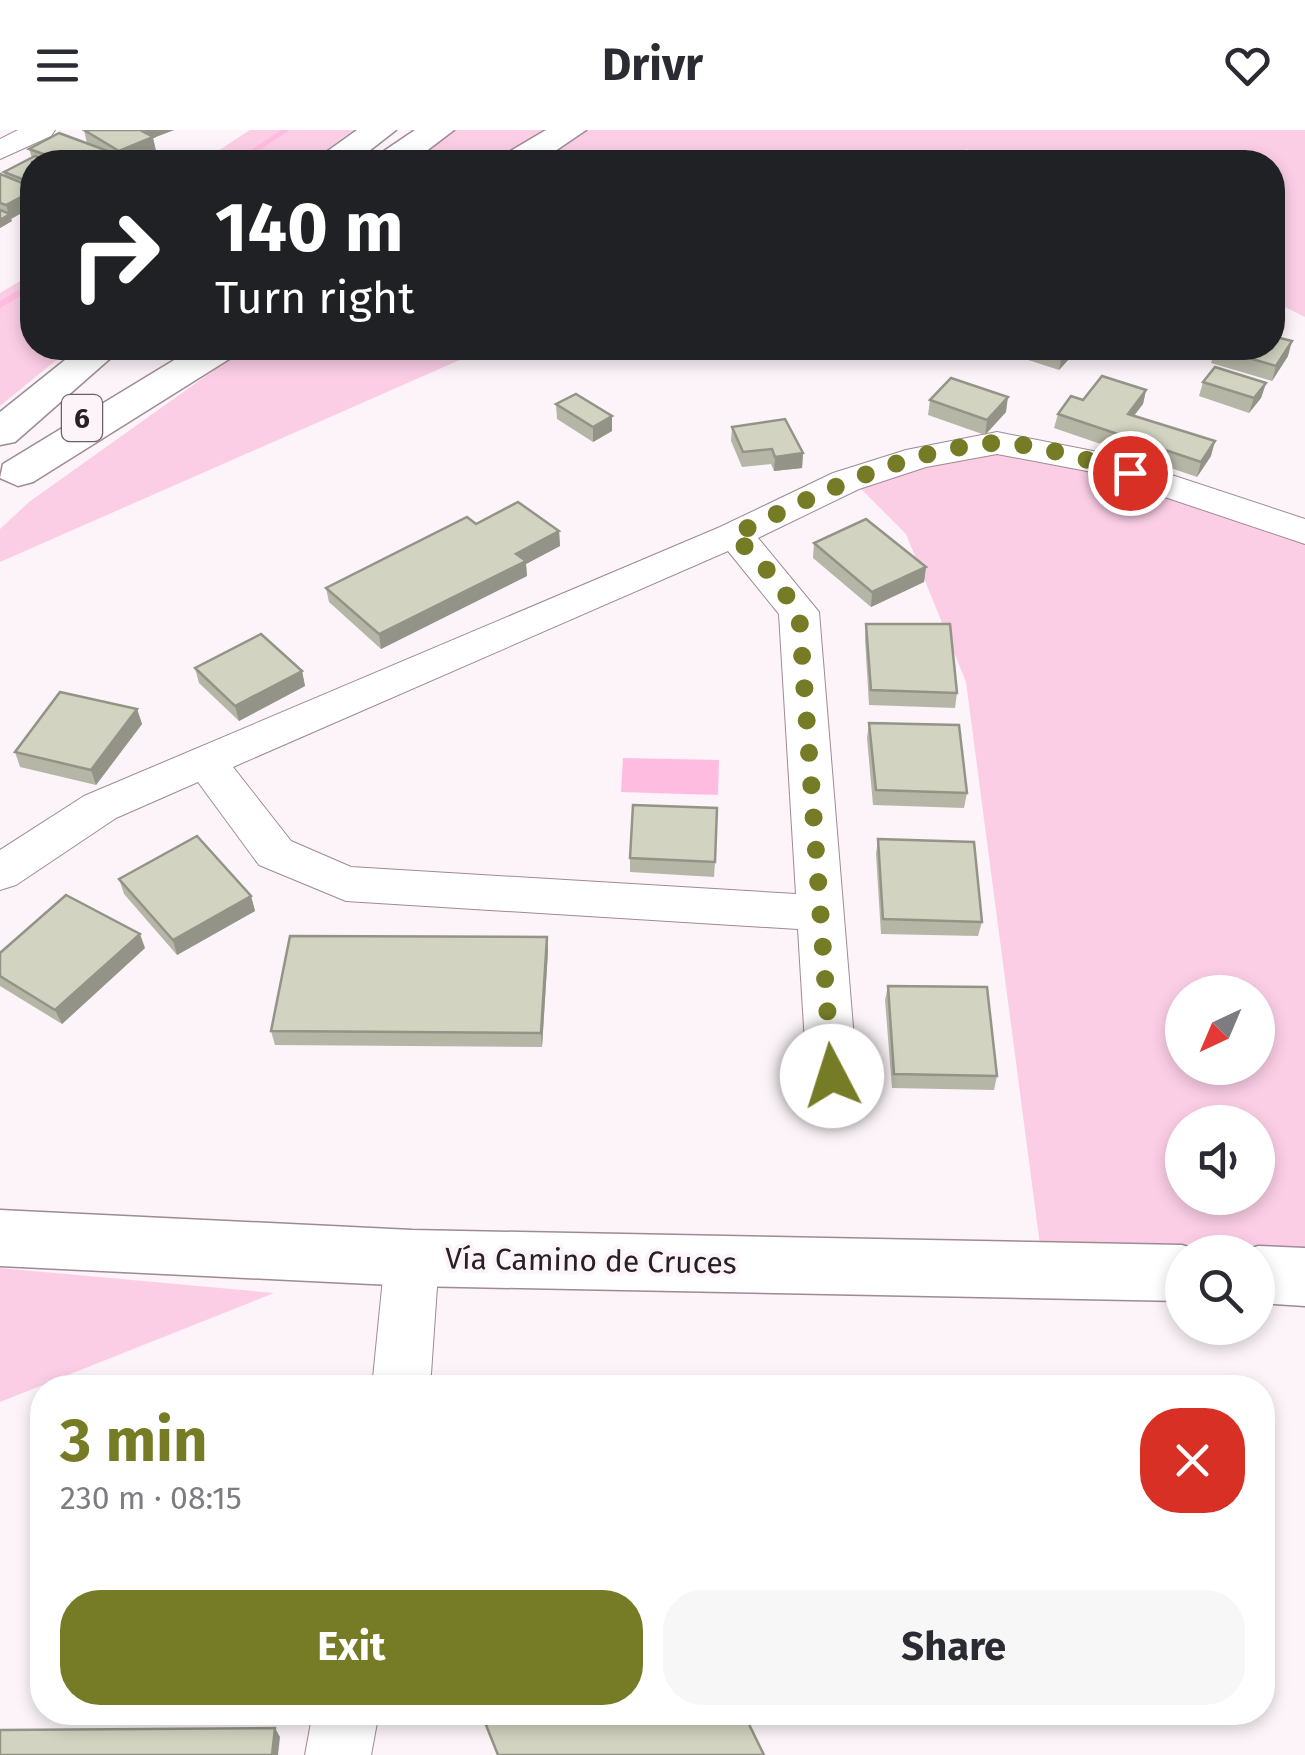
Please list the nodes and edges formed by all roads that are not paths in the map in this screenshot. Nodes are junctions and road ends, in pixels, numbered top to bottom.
1 (379, 130) edge
2 (437, 130) edge
3 (568, 130) edge
4 (29, 132) edge
5 (0, 150) edge
6 (351, 150) edge
7 (408, 150) edge
8 (536, 150) edge
9 (88, 360) edge
10 (151, 360) edge
11 (201, 360) edge
12 (0, 433) edge
13 (9, 481) edge
14 (1305, 532) edge
15 (733, 535) junction
16 (204, 761) junction
17 (0, 873) edge
18 (818, 913) junction
19 (832, 1076) dead end
20 (0, 1238) edge
21 (412, 1258) junction
22 (1165, 1273) edge
23 (1275, 1275) edge
24 (1305, 1276) edge
25 (402, 1375) edge
26 (344, 1725) edge
27 (338, 1755) edge

1 - 6 main road
2 - 7 main road
3 - 8 main road
4 - 5 street
9 - 12 main road, 6
10 - 13 main road, 6
11 - 13 main road
14 - 15 street
15 - 16 street
15 - 18 street
16 - 17 street
16 - 18 street
18 - 19 street
20 - 21 main road, Vía Camino de Cruces
21 - 22 main road, Vía Camino de Cruces
21 - 25 street
23 - 24 main road
26 - 27 street

